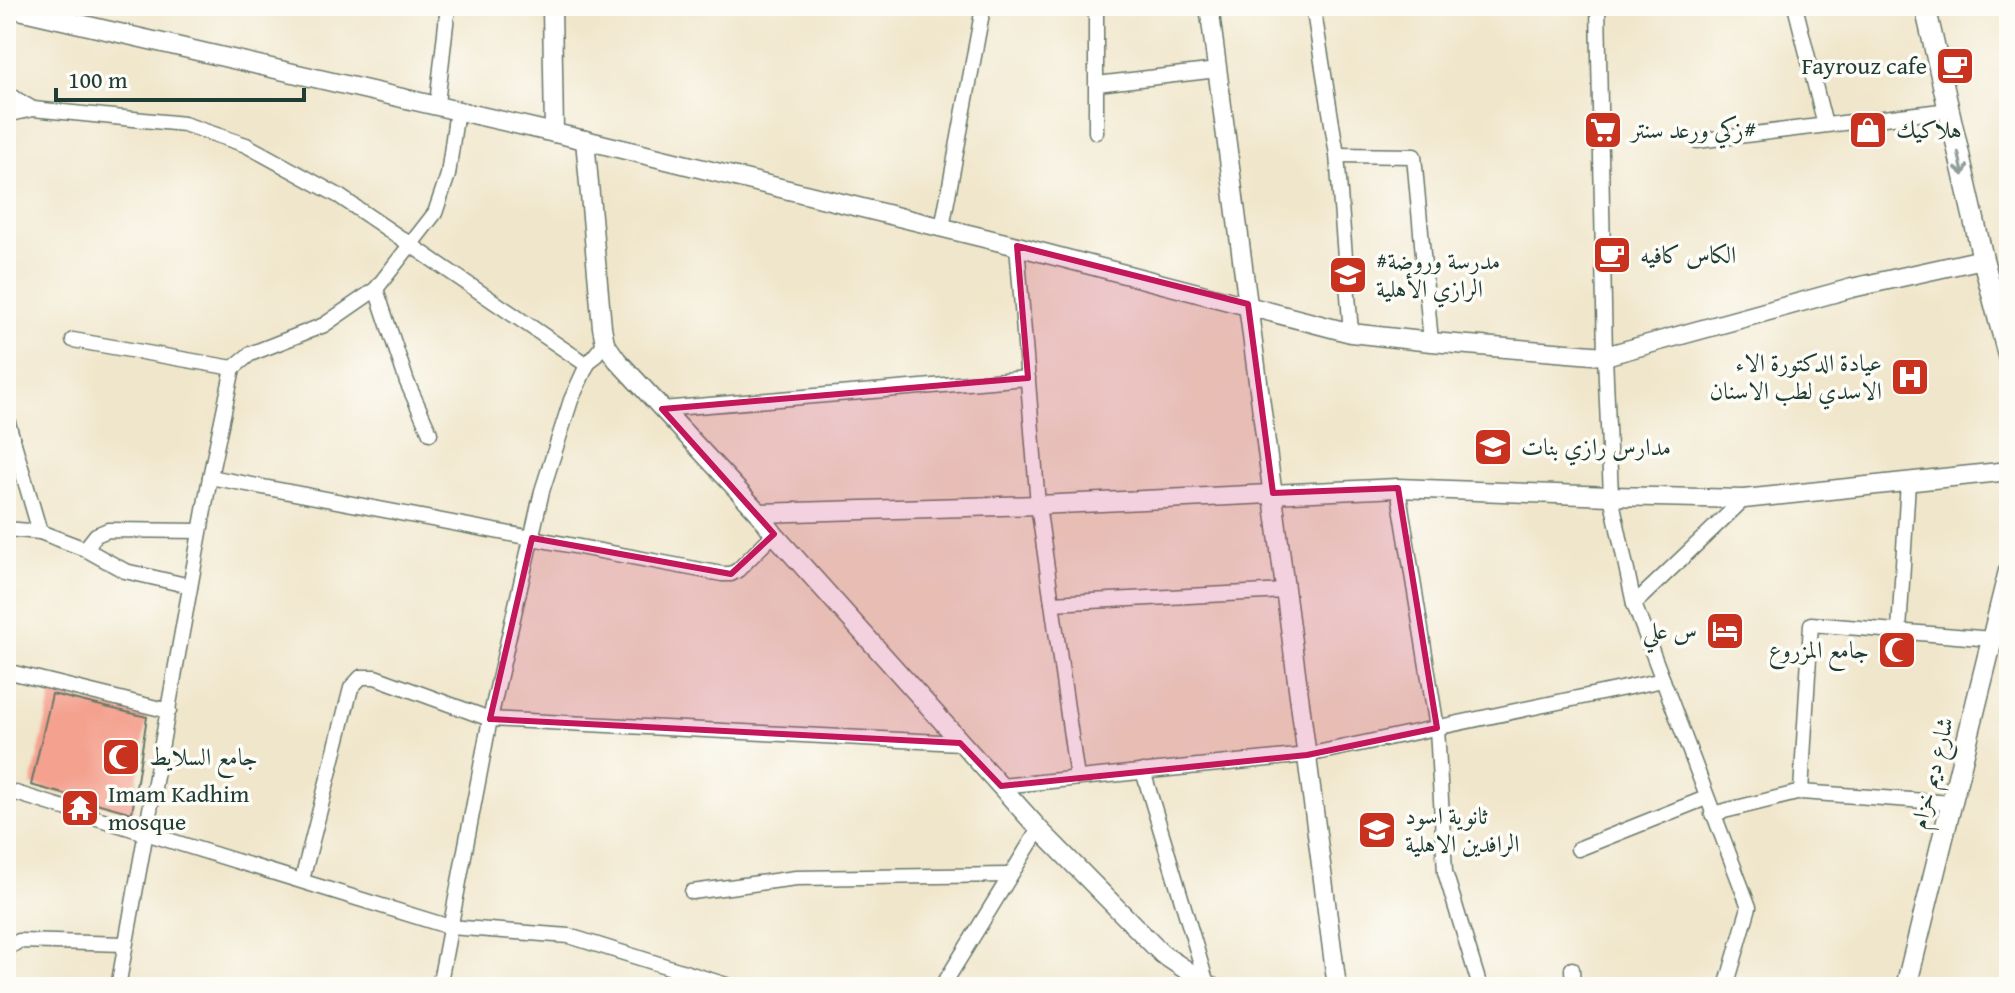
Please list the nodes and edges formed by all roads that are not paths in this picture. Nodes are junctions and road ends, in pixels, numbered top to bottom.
1 (448, 6) edge
2 (552, 6) edge
3 (914, 6) edge
4 (1015, 6) edge
5 (1096, 6) edge
6 (1209, 6) edge
7 (1313, 6) edge
8 (1598, 6) edge
9 (1795, 6) edge
10 (1964, 6) edge
11 (6, 7) edge
12 (983, 8) junction
13 (1926, 8) edge
14 (1217, 70) junction
15 (1097, 84) junction
16 (6, 93) edge
17 (437, 104) junction
18 (33, 109) junction
19 (457, 109) junction
20 (1949, 110) junction
21 (6, 115) edge
22 (1825, 125) junction
23 (1096, 132) dead end
24 (554, 133) junction
25 (585, 140) junction
26 (1697, 141) dead end
27 (1337, 155) junction
28 (942, 228) junction
29 (412, 243) junction
30 (1017, 246) junction
31 (1983, 259) junction
32 (376, 289) junction
33 (1248, 304) junction
34 (2004, 319) edge
35 (1351, 333) junction
36 (73, 340) dead end
37 (1431, 342) junction
38 (605, 343) junction
39 (1605, 356) junction
40 (2009, 359) edge
41 (587, 365) junction
42 (233, 368) junction
43 (1028, 378) junction
44 (662, 409) junction
45 (6, 416) edge
46 (430, 433) dead end
47 (2009, 471) edge
48 (210, 477) junction
49 (1908, 482) junction
50 (1398, 488) junction
51 (1273, 493) junction
52 (1611, 496) junction
53 (1744, 499) junction
54 (1038, 505) junction
55 (759, 513) junction
56 (6, 529) edge
57 (200, 531) junction
58 (40, 532) junction
59 (774, 534) junction
60 (532, 538) junction
61 (85, 549) junction
62 (2009, 571) edge
63 (190, 586) junction
64 (1285, 591) junction
65 (1052, 603) junction
66 (1634, 604) junction
67 (1899, 631) junction
68 (1992, 639) junction
69 (6, 671) edge
70 (1663, 680) junction
71 (169, 711) junction
72 (490, 719) junction
73 (1437, 728) junction
74 (960, 743) junction
75 (1307, 755) junction
76 (1143, 771) junction
77 (1077, 778) junction
78 (1001, 786) junction
79 (6, 790) edge
80 (1801, 792) junction
81 (1706, 798) junction
82 (1952, 803) junction
83 (1712, 814) junction
84 (1039, 829) junction
85 (146, 833) junction
86 (1578, 849) dead end
87 (1008, 875) junction
88 (302, 880) junction
89 (692, 892) dead end
90 (450, 927) junction
91 (125, 944) junction
92 (6, 949) edge
93 (1572, 969) dead end
94 (1209, 985) edge
95 (118, 987) edge
96 (439, 987) edge
97 (733, 987) edge
98 (942, 987) edge
99 (1337, 987) edge
100 (1480, 987) edge
101 (1573, 987) edge
102 (1726, 987) edge
103 (1906, 987) edge

1 - 17 street
2 - 24 street
3 - 12 street
4 - 12 street
5 - 15 street
6 - 14 street
7 - 27 street
8 - 39 street
9 - 22 street
10 - 13 street
11 - 17 street
12 - 28 street
13 - 20 main road
14 - 15 street
14 - 33 street
15 - 23 street
16 - 18 street
17 - 19 street
18 - 21 street
18 - 29 street
19 - 24 street
19 - 29 street
20 - 22 street
20 -> 31 main road
22 - 26 street
24 - 25 street
25 - 28 street
25 - 38 street
27 - 35 street
27 - 37 street
28 - 30 street
29 - 32 street
29 - 41 street
30 - 33 street
30 - 43 street
31 - 34 main road
31 - 39 street
32 - 42 street
32 - 46 street
33 - 35 street
33 - 51 street
34 - 40 main road
35 - 37 street
36 - 42 street
37 - 39 street
38 - 41 street
38 - 44 street
39 - 52 street
41 - 60 street
42 - 48 street
43 - 44 street
43 - 54 street
44 - 55 street
45 - 58 street
47 - 49 street
48 - 57 street
48 - 60 street
49 - 53 street
49 - 67 street
50 - 51 street
50 - 52 street
50 - 73 street
51 - 54 street
51 - 64 street
52 - 53 street
52 - 66 street
53 - 66 street
54 - 55 street
54 - 65 street
55 - 59 street
56 - 58 street
57 - 61 street
57 - 63 street
58 - 61 street
59 - 60 street
59 - 74 street
60 - 72 street
61 - 63 street
62 - 68 main road, شارع ديم خزام
63 - 71 street
64 - 65 street
64 - 75 street
65 - 77 street
66 - 70 street
67 - 68 street
67 - 80 street
68 - 82 main road, شارع ديم خزام
69 - 71 street
70 - 73 street
70 - 81 street
71 - 85 street
72 - 74 street
72 - 88 street
72 - 90 street
73 - 75 street
73 - 100 street
74 - 78 street
75 - 76 street
75 - 99 street
76 - 77 street
76 - 94 street
77 - 78 street
78 - 84 street
79 - 85 street
80 - 82 street
80 - 83 street
81 - 83 street
81 - 86 street
82 - 103 main road, شارع ديم خزام
83 - 102 street
84 - 87 street
84 - 94 street
85 - 88 street
85 - 91 street
87 - 89 street
87 - 98 street
88 - 90 street
90 - 96 street
90 - 97 street
91 - 92 street
91 - 95 street
93 - 101 street

